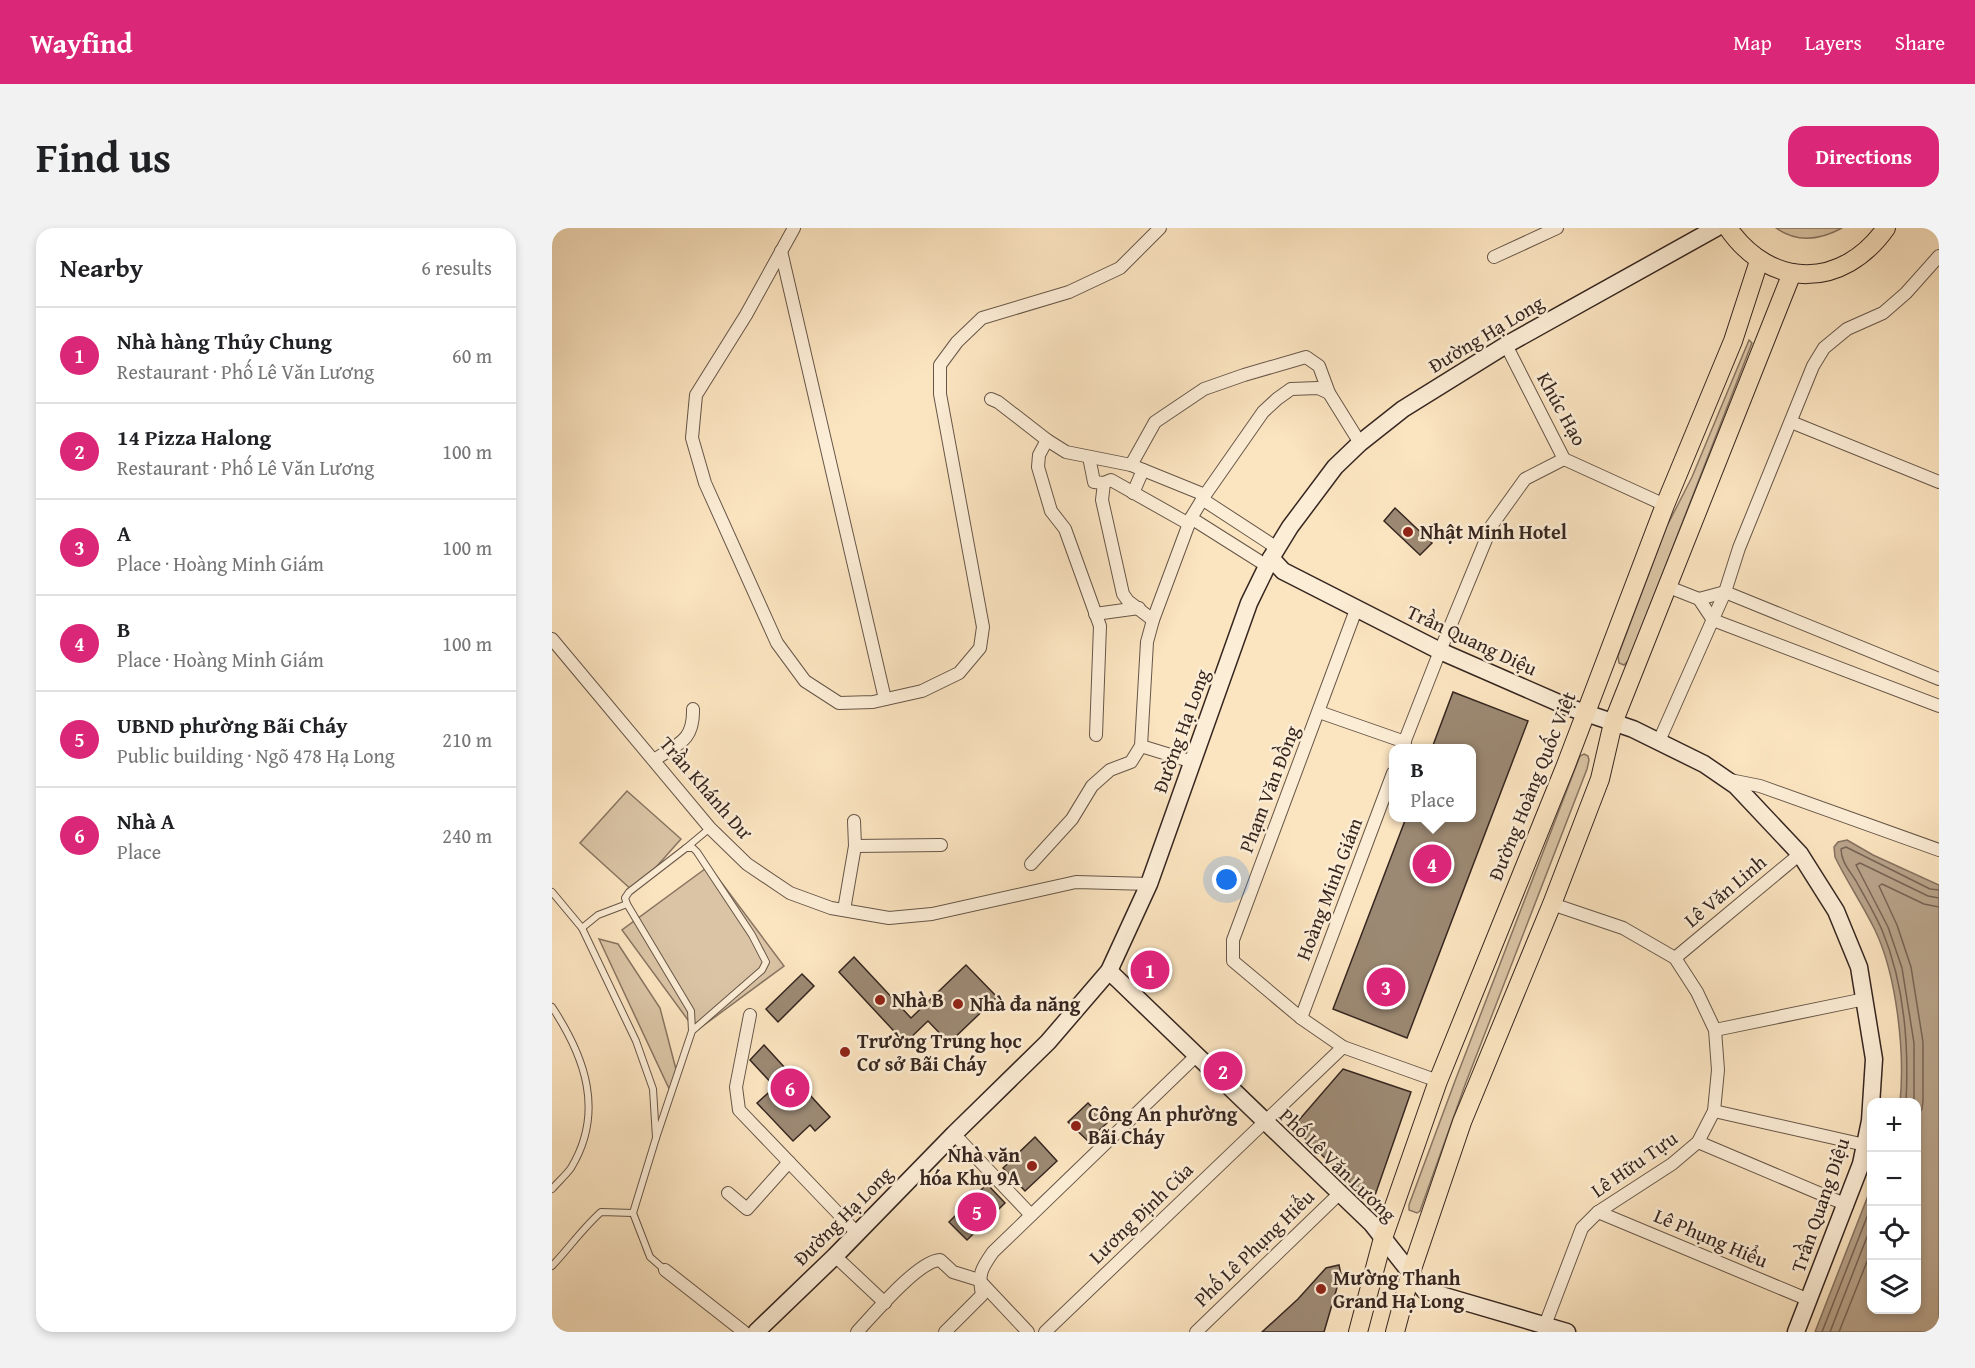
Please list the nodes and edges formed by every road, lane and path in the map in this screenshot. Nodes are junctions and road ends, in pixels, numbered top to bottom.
1 (794, 228) edge
2 (1160, 228) edge
3 (1557, 228) edge
4 (1716, 228) edge
5 (1728, 228) edge
6 (1886, 228) edge
7 (782, 251) junction
8 (1939, 256) edge
9 (1494, 257) dead end
10 (1759, 261) junction
11 (1792, 273) junction
12 (1506, 345) junction
13 (1329, 393) junction
14 (992, 399) dead end
15 (1791, 422) junction
16 (1047, 440) junction
17 (1360, 443) junction
18 (1089, 457) junction
19 (1564, 459) junction
20 (1137, 467) junction
21 (1939, 482) edge
22 (1104, 483) junction
23 (1133, 493) junction
24 (1203, 497) junction
25 (1665, 505) junction
26 (1190, 521) junction
27 (1271, 557) junction
28 (1666, 586) junction
29 (1725, 592) junction
30 (1699, 599) junction
31 (1139, 608) junction
32 (1357, 608) junction
33 (1095, 614) junction
34 (1153, 620) junction
35 (1713, 620) junction
36 (552, 639) edge
37 (1440, 651) junction
38 (1939, 679) edge
39 (885, 699) junction
40 (1939, 706) edge
41 (693, 709) dead end
42 (1318, 712) junction
43 (1586, 713) junction
44 (1613, 723) junction
45 (1096, 735) dead end
46 (1659, 741) junction
47 (1401, 744) edge
48 (1404, 744) edge
49 (1141, 746) junction
50 (654, 760) junction
51 (1193, 762) junction
52 (1727, 780) junction
53 (1389, 784) edge
54 (854, 821) dead end
55 (710, 828) junction
56 (941, 844) dead end
57 (855, 846) junction
58 (686, 848) junction
59 (1939, 850) edge
60 (1800, 854) junction
61 (1031, 864) dead end
62 (1149, 884) junction
63 (552, 892) edge
64 (1552, 903) junction
65 (627, 904) junction
66 (844, 910) junction
67 (582, 928) junction
68 (1675, 958) junction
69 (1109, 971) junction
70 (1865, 999) junction
71 (552, 1007) edge
72 (750, 1016) dead end
73 (1300, 1018) junction
74 (1715, 1030) junction
75 (692, 1031) junction
76 (1343, 1047) junction
77 (1197, 1055) junction
78 (1438, 1082) junction
79 (1714, 1111) junction
80 (1264, 1122) junction
81 (954, 1134) junction
82 (656, 1138) junction
83 (1698, 1142) junction
84 (1865, 1144) junction
85 (789, 1162) junction
86 (552, 1189) edge
87 (1340, 1192) junction
88 (728, 1193) dead end
89 (1847, 1204) junction
90 (1598, 1212) junction
91 (633, 1213) junction
92 (1031, 1215) junction
93 (857, 1233) junction
94 (1383, 1238) junction
95 (835, 1256) junction
96 (552, 1266) edge
97 (665, 1270) joint
98 (1411, 1272) junction
99 (980, 1280) junction
100 (1809, 1300) junction
101 (885, 1303) junction
102 (1545, 1325) junction
103 (744, 1332) edge
104 (756, 1332) edge
105 (857, 1332) edge
106 (945, 1332) edge
107 (1028, 1332) edge
108 (1045, 1332) edge
109 (1196, 1332) edge
110 (1358, 1332) edge
111 (1395, 1332) edge
112 (1567, 1332) edge
113 (1796, 1332) edge

1 - 7 street
2 - 39 street
3 - 9 street
4 - 12 street, Đường Hạ Long
5 - 10 main road
6 - 11 main road
7 - 39 street
7 - 39 street
8 - 15 street
10 - 11 main road
10 - 25 main road, Đường Hoàng Quốc Việt
11 - 28 main road
12 - 17 street, Đường Hạ Long
12 - 19 street, Khúc Hạo
13 - 17 street
13 - 20 street
13 - 24 street
14 - 16 street
15 - 21 street
15 - 29 street
16 - 18 street
16 - 33 street
17 - 27 street, Đường Hạ Long
18 - 20 street
18 - 22 street
19 - 25 street, Khúc Hạo
19 - 37 street
20 - 23 street
20 - 24 street
22 - 23 street
22 - 31 street
23 - 26 street
24 - 26 street
24 - 27 street
25 - 43 main road, Đường Hoàng Quốc Việt
26 - 27 street
26 - 34 street
27 - 32 street, Trần Quang Diệu
27 - 51 street, Đường Hạ Long
28 - 30 street
28 - 44 main road
29 - 30 street
29 - 35 street
29 - 38 street
30 - 35 street
31 - 33 street
31 - 34 street
32 - 37 street, Trần Quang Diệu
32 - 42 street, Phạm Văn Đồng
33 - 45 street
34 - 49 street
35 - 40 street
35 - 46 street
36 - 50 street, Trần Khánh Dư
37 - 43 street, Trần Quang Diệu
37 - 48 street
41 - 50 street
42 - 47 street
42 - 73 street, Phạm Văn Đồng
43 - 44 street, Trần Quang Diệu
43 - 78 main road, Đường Hoàng Quốc Việt
44 - 46 street, Trần Quang Diệu
44 - 64 main road
46 - 52 street, Trần Quang Diệu
49 - 51 street
49 - 61 street
50 - 55 street, Trần Khánh Dư
51 - 62 street, Đường Hạ Long
52 - 59 street
52 - 60 street, Trần Quang Diệu
53 - 73 street, Hoàng Minh Giám
54 - 57 street
55 - 58 lane
55 - 66 street, Trần Khánh Dư
56 - 57 street
57 - 66 street
58 - 65 lane
58 - 75 lane
60 - 68 street, Lê Văn Linh
60 - 70 street, Trần Quang Diệu
62 - 66 street, Trần Khánh Dư
62 - 69 street, Đường Hạ Long
63 - 67 lane
64 - 68 street, Lê Hữu Tựu
64 - 98 main road
65 - 67 lane
65 - 75 lane
67 - 82 lane
68 - 74 street, Lê Hữu Tựu
69 - 77 street, Phố Lê Văn Lương
69 - 81 street, Đường Hạ Long
70 - 74 street
70 - 84 street, Trần Quang Diệu
71 - 86 lane
72 - 85 street
73 - 76 street, Phạm Văn Đồng
74 - 79 street, Lê Hữu Tựu
75 - 82 lane
76 - 78 street, Phạm Văn Đồng
76 - 80 street, Lương Định Của
77 - 80 street, Phố Lê Văn Lương
77 - 92 street
78 - 94 main road, Đường Hoàng Quốc Việt
79 - 83 street, Lê Hữu Tựu
79 - 84 street
80 - 87 street, Phố Lê Văn Lương
80 - 108 street, Lương Định Của
81 - 92 street
81 - 93 street, Đường Hạ Long
82 - 91 lane
83 - 89 street
83 - 90 street, Lê Hữu Tựu
84 - 89 street, Trần Quang Diệu
85 - 88 street
85 - 93 street
87 - 94 street, Phố Lê Văn Lương
87 - 109 street, Phố Lê Phụng Hiểu
89 - 100 street, Trần Quang Diệu
90 - 100 street, Lê Phụng Hiểu
90 - 102 street, Lê Hữu Tựu
91 - 96 lane
91 - 97 lane
92 - 99 street
93 - 95 street, Đường Hạ Long
94 - 98 street, Phố Lê Văn Lương
94 - 110 main road, Đường Hoàng Quốc Việt
95 - 101 street
95 - 104 street, Đường Hạ Long
97 - 103 street
98 - 102 street, Phố Lê Văn Lương
98 - 111 main road
99 - 101 street
99 - 106 street
99 - 107 street
100 - 113 street, Trần Quang Diệu
101 - 105 street
102 - 112 street, Phố Lê Văn Lương

